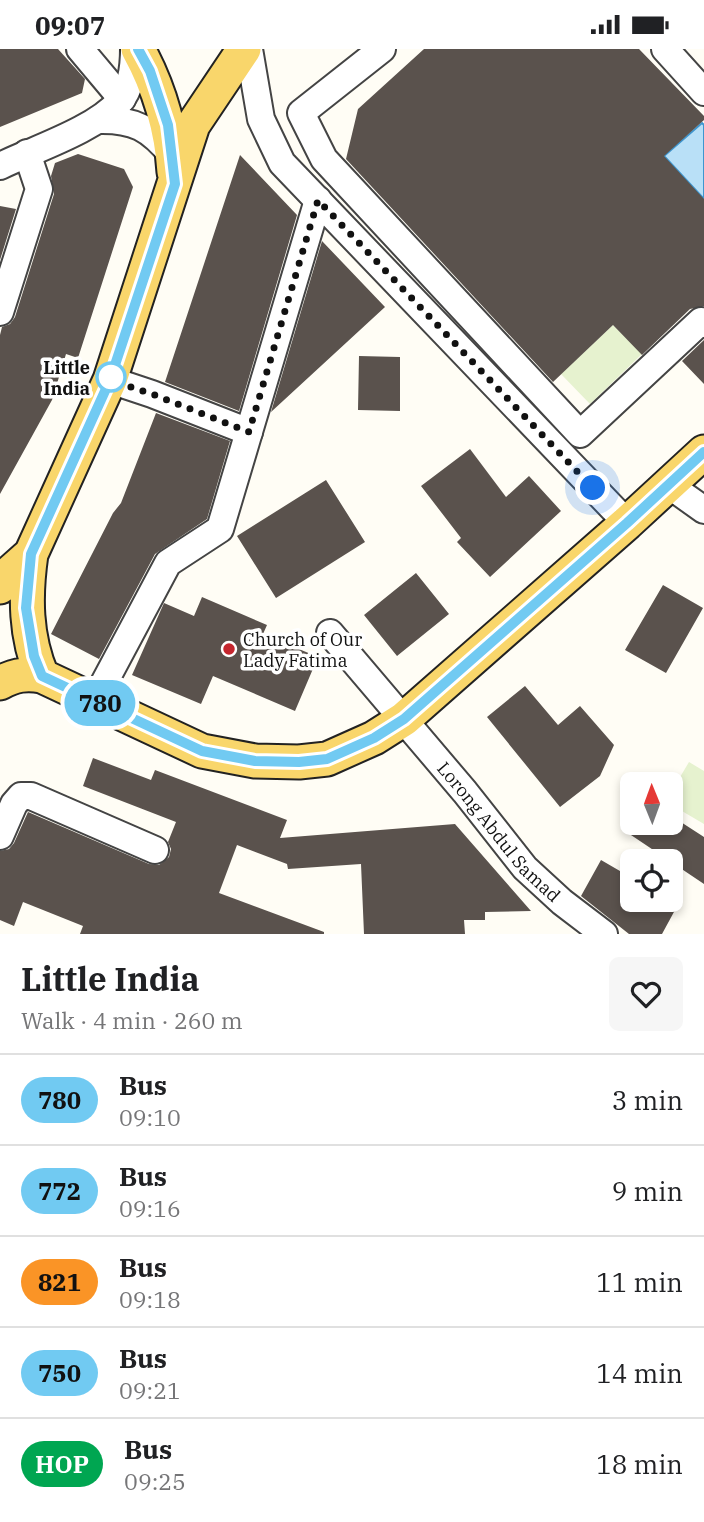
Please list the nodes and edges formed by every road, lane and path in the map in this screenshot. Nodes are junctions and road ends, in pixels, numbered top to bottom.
1 (80, 49) edge
2 (136, 49) edge
3 (247, 49) edge
4 (382, 49) edge
5 (665, 49) edge
6 (704, 92) edge
7 (122, 99) junction
8 (98, 120) junction
9 (316, 143) junction
10 (11, 155) edge
11 (278, 155) junction
12 (174, 170) junction
13 (318, 200) junction
14 (399, 240) junction
15 (384, 269) junction
16 (0, 312) edge
17 (704, 324) edge
18 (110, 380) junction
19 (533, 384) junction
20 (512, 403) junction
21 (249, 432) junction
22 (704, 451) edge
23 (669, 485) junction
24 (704, 510) edge
25 (627, 523) junction
26 (31, 554) junction
27 (0, 587) edge
28 (330, 633) dead end
29 (42, 676) junction
30 (0, 683) edge
31 (95, 700) junction
32 (404, 719) junction
33 (0, 836) edge
34 (155, 850) dead end
35 (604, 934) edge

1 - 7 street
2 - 7 street
2 - 12 main road
3 - 11 street
3 - 12 main road
4 - 9 street
5 - 6 street
7 - 8 street
8 - 10 street
8 - 12 street
9 - 11 street
9 - 14 street
10 - 16 street
11 - 13 street
12 - 18 main road
13 - 15 street
13 - 21 street
14 - 15 street
14 - 19 street
15 - 20 street
17 - 19 street
18 - 21 street
18 - 26 main road
19 - 20 street
20 - 25 street
21 - 31 street
22 - 23 main road
23 - 24 street
23 - 25 main road
25 - 32 main road
26 - 27 main road
26 - 29 main road
28 - 32 street, Lorong Abdul Samad
29 - 30 main road
29 - 31 main road
31 - 32 main road
32 - 35 street, Lorong Abdul Samad
33 - 34 street

